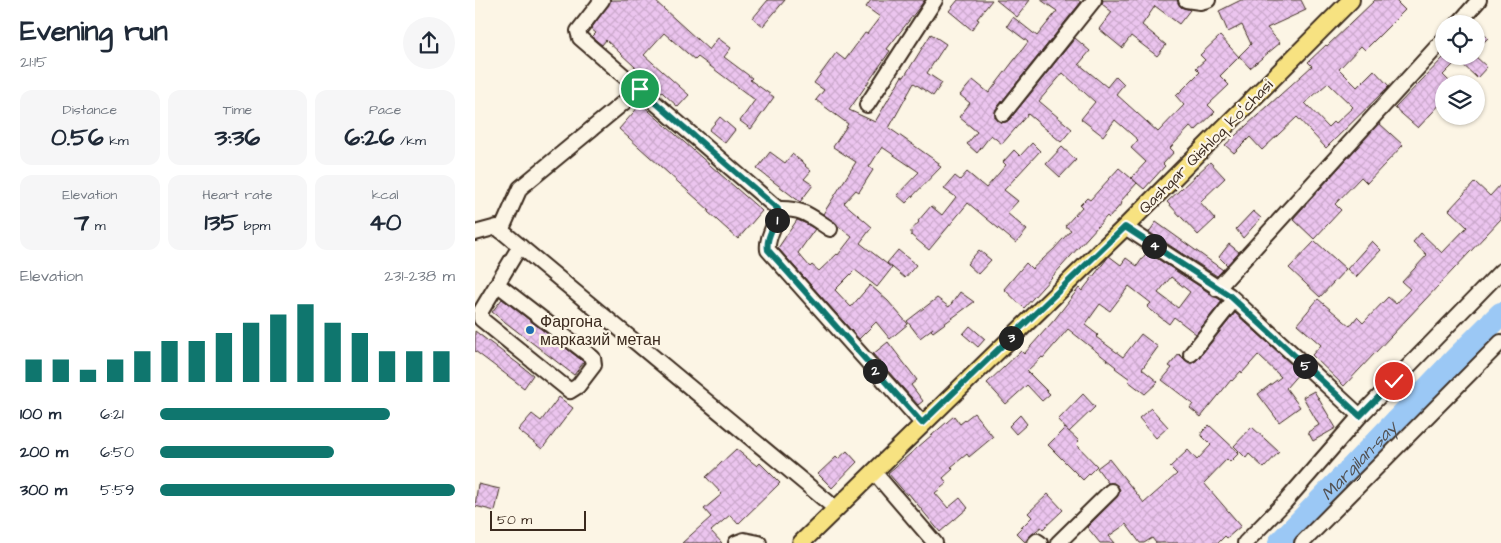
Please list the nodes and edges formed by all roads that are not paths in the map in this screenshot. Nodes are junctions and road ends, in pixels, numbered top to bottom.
1 (602, 0) edge
2 (935, 0) edge
3 (1094, 0) edge
4 (1186, 0) edge
5 (1208, 0) edge
6 (1351, 0) edge
7 (1479, 0) edge
8 (1466, 15) edge
9 (1435, 49) edge
10 (640, 89) junction
11 (867, 105) dead end
12 (1003, 114) dead end
13 (778, 209) junction
14 (1125, 227) junction
15 (830, 229) dead end
16 (501, 231) junction
17 (475, 233) edge
18 (520, 246) junction
19 (1501, 271) edge
20 (497, 284) junction
21 (1217, 289) junction
22 (1234, 300) junction
23 (1501, 342) edge
24 (1191, 354) dead end
25 (1360, 416) junction
26 (922, 423) junction
27 (874, 472) junction
28 (1111, 491) dead end
29 (835, 508) junction
30 (736, 543) edge
31 (759, 543) edge
32 (801, 543) edge
33 (935, 543) edge
34 (1035, 543) edge
35 (1040, 543) edge
36 (1058, 543) edge
37 (1245, 543) edge
38 (1302, 543) edge

1 - 10 street
2 - 11 street
3 - 12 street
4 - 5 street
6 - 14 main road, Qashqar Qishloq koʻchasi
7 - 8 street
9 - 21 street
10 - 13 street
10 - 16 street
13 - 15 street
13 - 26 street
14 - 21 street
14 - 26 main road, Qashqar Qishloq koʻchasi
16 - 17 street
16 - 18 street
18 - 20 street
18 - 29 street
19 - 25 street
20 - 20 street
21 - 22 street
22 - 24 street
22 - 25 street
23 - 38 street
25 - 37 street
26 - 27 main road, Qashqar Qishloq koʻchasi
27 - 29 main road, Qashqar Qishloq koʻchasi
27 - 33 street
28 - 36 street
29 - 32 main road, Qashqar Qishloq koʻchasi
30 - 31 street
34 - 35 street

